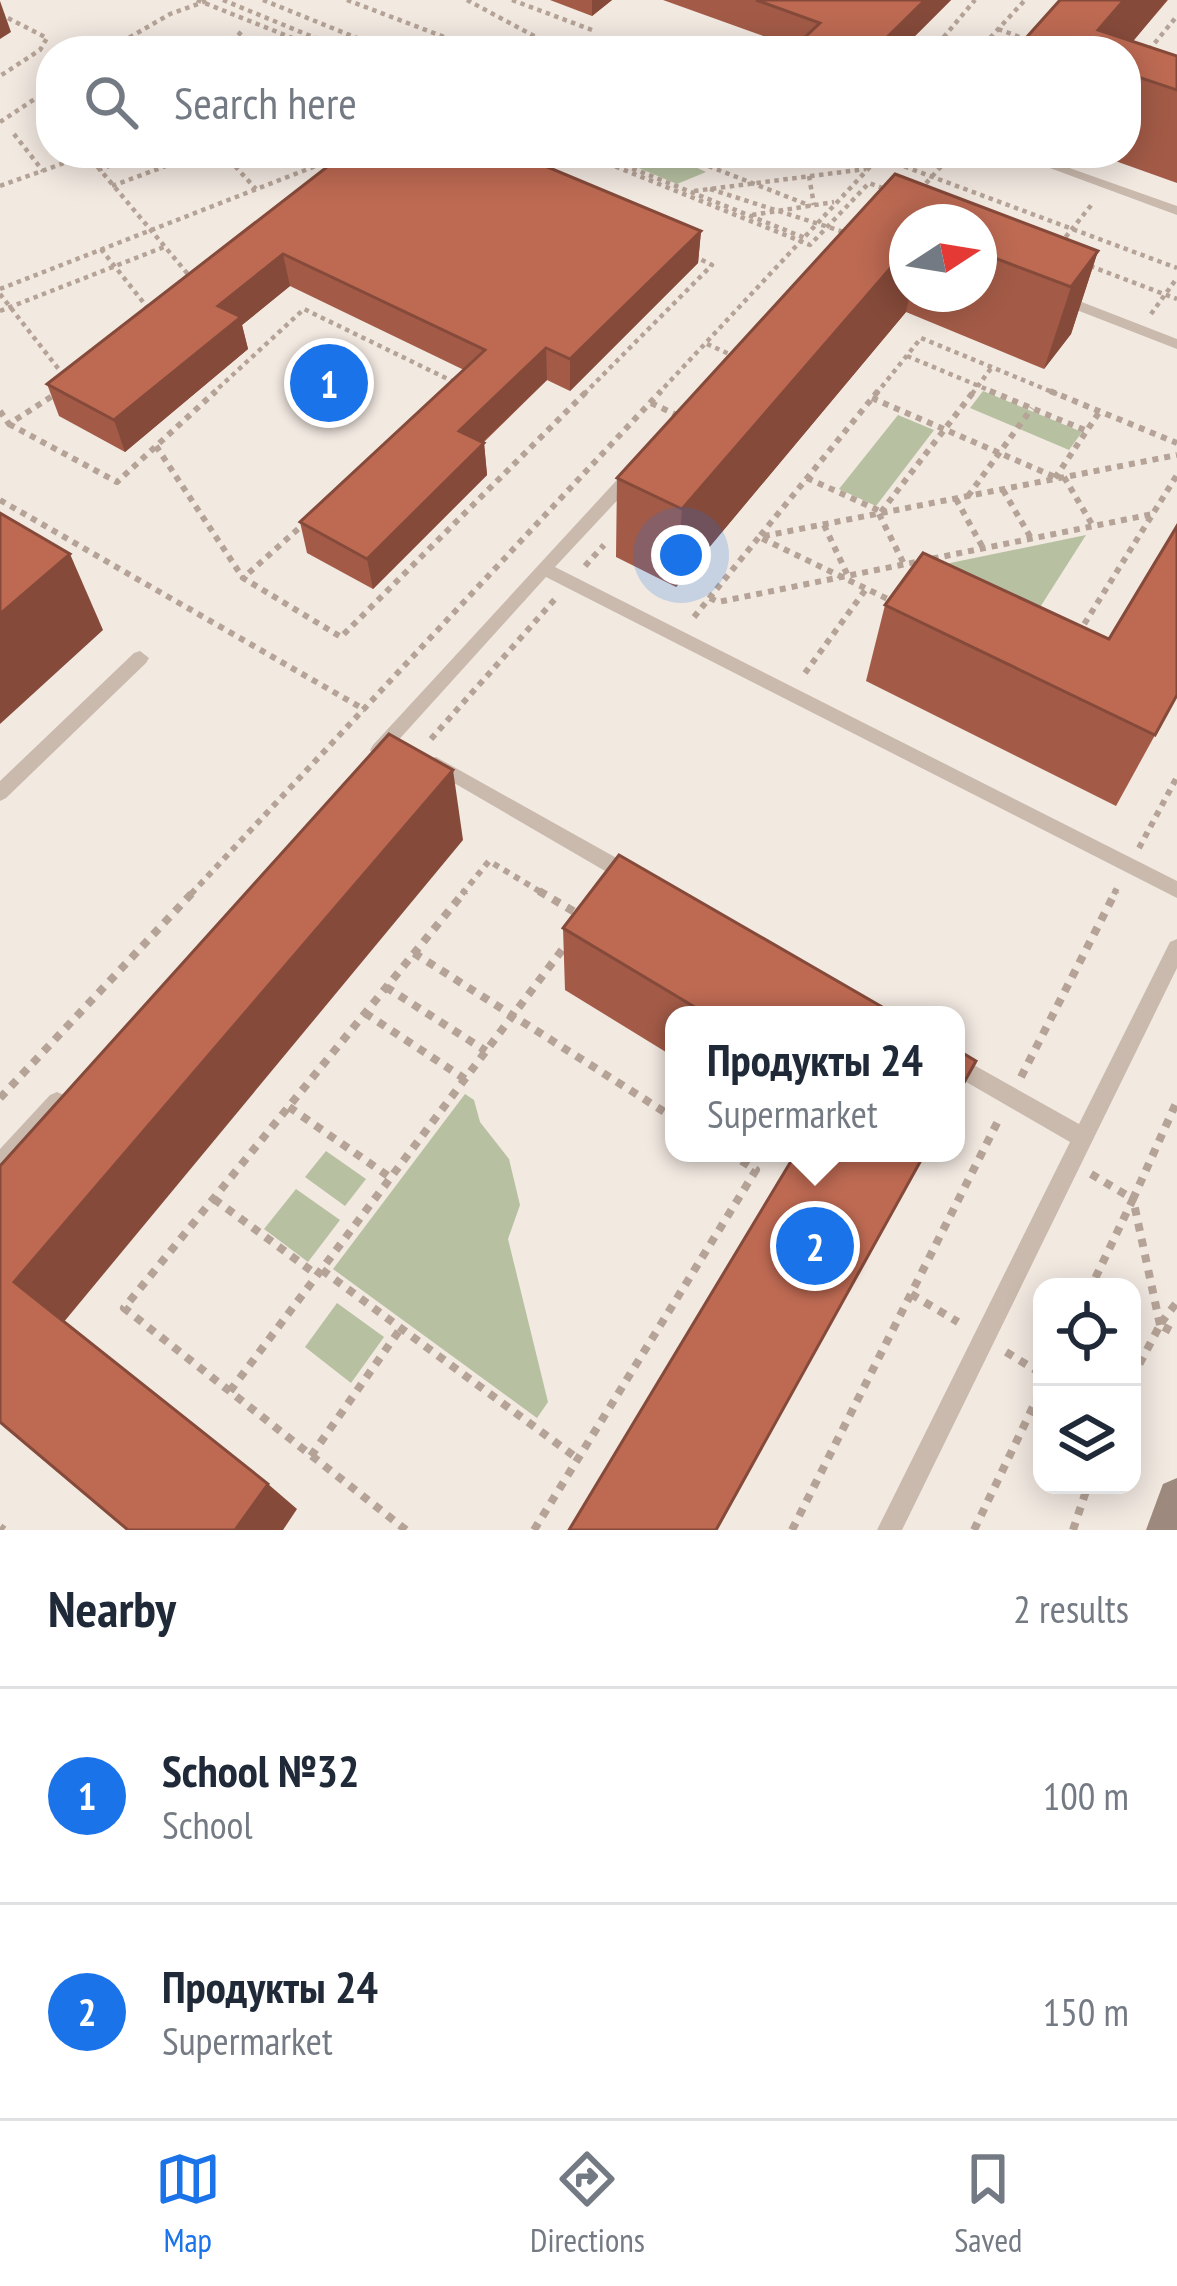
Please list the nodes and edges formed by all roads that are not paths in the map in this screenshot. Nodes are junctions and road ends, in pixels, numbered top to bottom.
1 (1059, 168) edge
2 (1177, 211) edge
3 (1046, 293) edge
4 (1177, 344) edge
5 (643, 462) edge
6 (544, 569) junction
7 (140, 658) dead end
8 (411, 744) junction
9 (359, 772) edge
10 (0, 793) edge
11 (643, 883) edge
12 (1177, 890) edge
13 (1177, 948) edge
14 (965, 1070) edge
15 (78, 1080) edge
16 (1083, 1138) junction
17 (0, 1165) edge
18 (1177, 1498) edge
19 (889, 1530) edge
20 (1166, 1530) edge

1 - 2 lane
3 - 4 lane
5 - 6 lane
6 - 8 lane
6 - 12 lane
7 - 10 lane
8 - 9 lane
8 - 11 lane
13 - 16 lane
14 - 16 lane
15 - 17 lane
16 - 19 lane
18 - 20 main road

